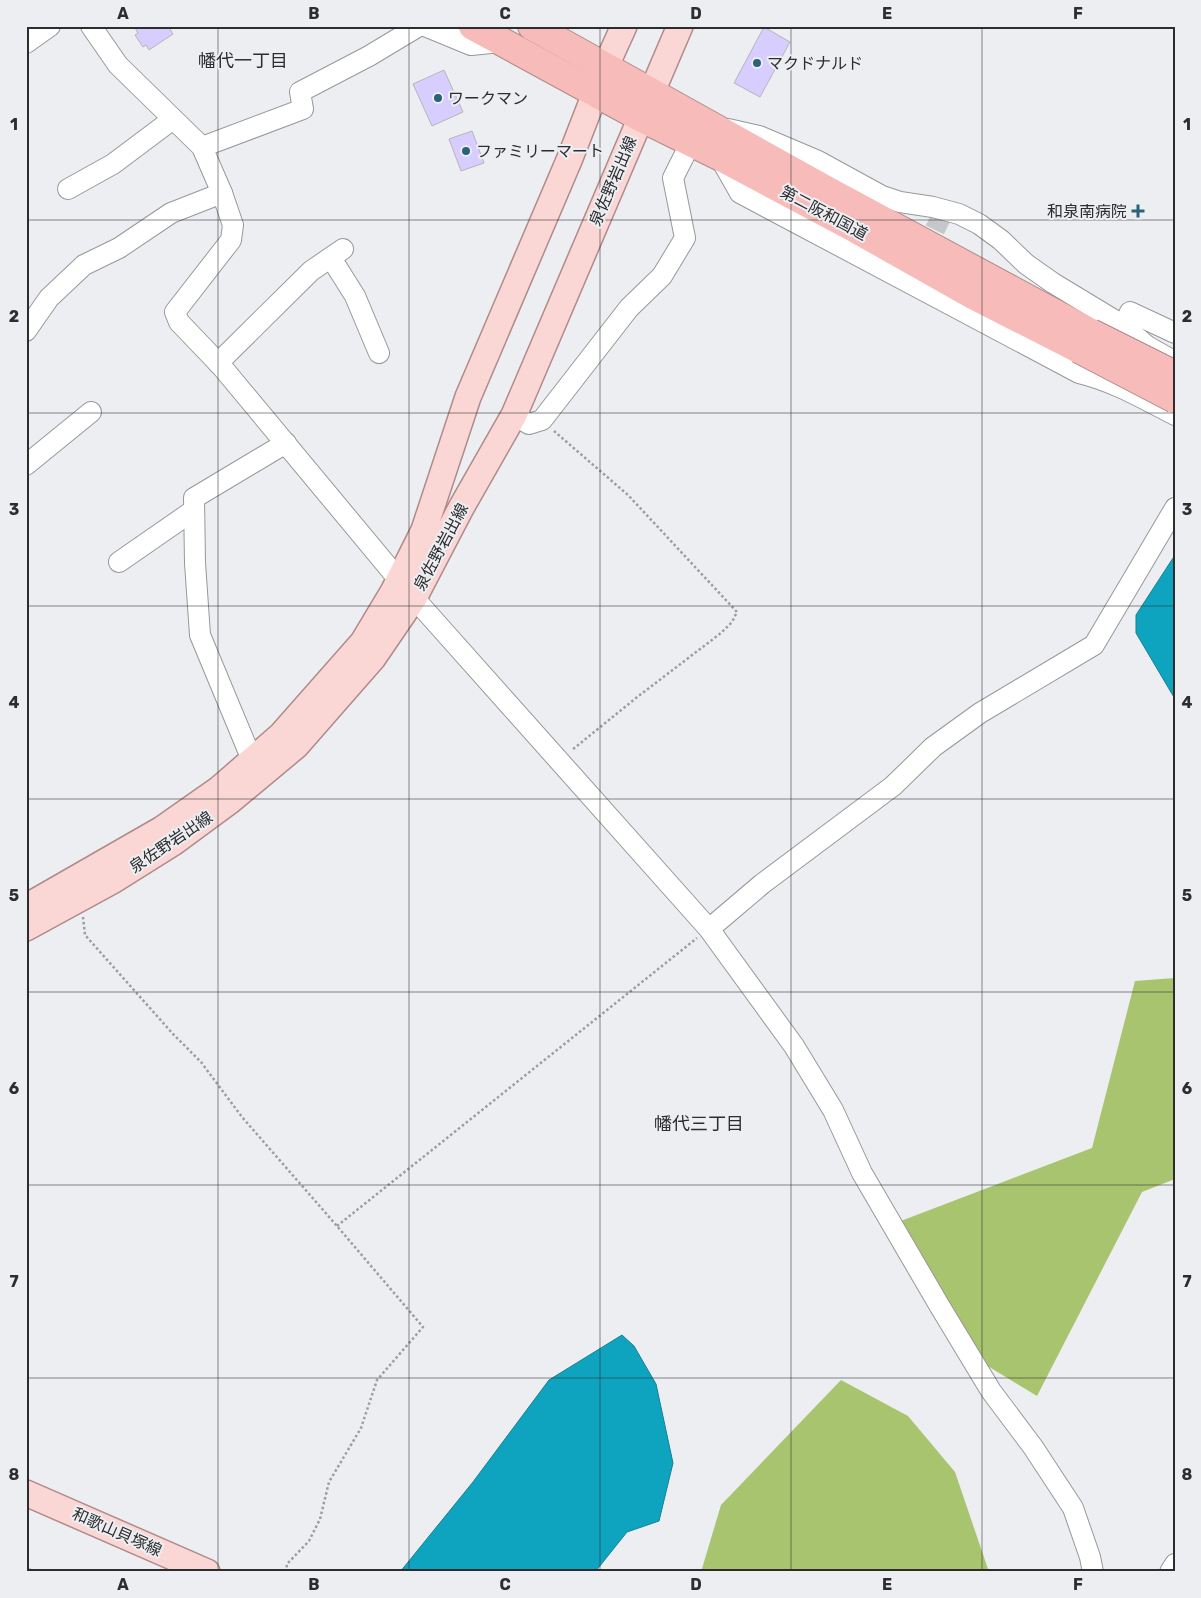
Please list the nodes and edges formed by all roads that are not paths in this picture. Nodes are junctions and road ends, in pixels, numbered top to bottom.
1 (50, 26) edge
2 (91, 26) edge
3 (419, 26) edge
4 (425, 26) edge
5 (473, 26) edge
6 (532, 26) edge
7 (624, 26) edge
8 (680, 26) edge
9 (501, 42) junction
10 (26, 43) edge
11 (600, 80) junction
12 (652, 94) junction
13 (640, 117) junction
14 (173, 119) junction
15 (700, 133) junction
16 (202, 147) junction
17 (719, 156) junction
18 (68, 189) dead end
19 (222, 193) junction
20 (1124, 326) junction
21 (26, 331) edge
22 (1175, 333) edge
23 (1085, 341) junction
24 (1175, 352) edge
25 (379, 353) dead end
26 (1175, 361) edge
27 (218, 363) junction
28 (1175, 375) edge
29 (1096, 377) junction
30 (1175, 399) edge
31 (91, 412) dead end
32 (514, 415) junction
33 (1175, 415) edge
34 (1175, 430) edge
35 (286, 443) junction
36 (26, 465) edge
37 (1175, 508) edge
38 (194, 510) junction
39 (119, 562) dead end
40 (406, 589) junction
41 (252, 760) junction
42 (26, 907) edge
43 (26, 928) edge
44 (708, 929) junction
45 (26, 1492) edge
46 (1175, 1564) edge
47 (207, 1572) edge
48 (1093, 1572) edge
49 (1170, 1572) edge

1 - 10 street
2 - 14 street
3 - 16 street
4 - 9 street
5 - 9 highway, 第二阪和国道
6 - 11 highway, 第二阪和国道
7 - 11 main road, 泉佐野岩出線
8 - 12 main road, 泉佐野岩出線
9 - 11 highway, 第二阪和国道
11 - 12 highway, 第二阪和国道
11 - 13 highway, 第二阪和国道
11 - 40 main road, 泉佐野岩出線
12 - 13 main road, 泉佐野岩出線
12 - 15 highway, 第二阪和国道
13 - 15 highway, 第二阪和国道
13 - 32 main road, 泉佐野岩出線
14 - 16 street
14 - 18 street
15 - 17 highway, 第二阪和国道
15 - 20 street
15 - 23 highway, 第二阪和国道
15 - 32 street
16 - 19 street
17 - 23 highway, 第二阪和国道
17 - 29 street
19 - 21 street
19 - 27 street
20 - 22 street
20 - 24 street
20 - 26 street
20 - 29 street
23 - 28 highway, 第二阪和国道, bridge
23 - 30 highway, 第二阪和国道, bridge
25 - 27 street
27 - 35 street
29 - 33 street
29 - 34 street
31 - 36 street
32 - 40 main road, 泉佐野岩出線
35 - 38 street
35 - 40 street
37 - 44 street
38 - 39 street
38 - 41 street
40 - 41 main road, 泉佐野岩出線
40 - 43 main road, 泉佐野岩出線
40 - 44 street
41 - 42 main road, 泉佐野岩出線
44 - 48 street
45 - 47 main road, 和歌山貝塚線
46 - 49 street

